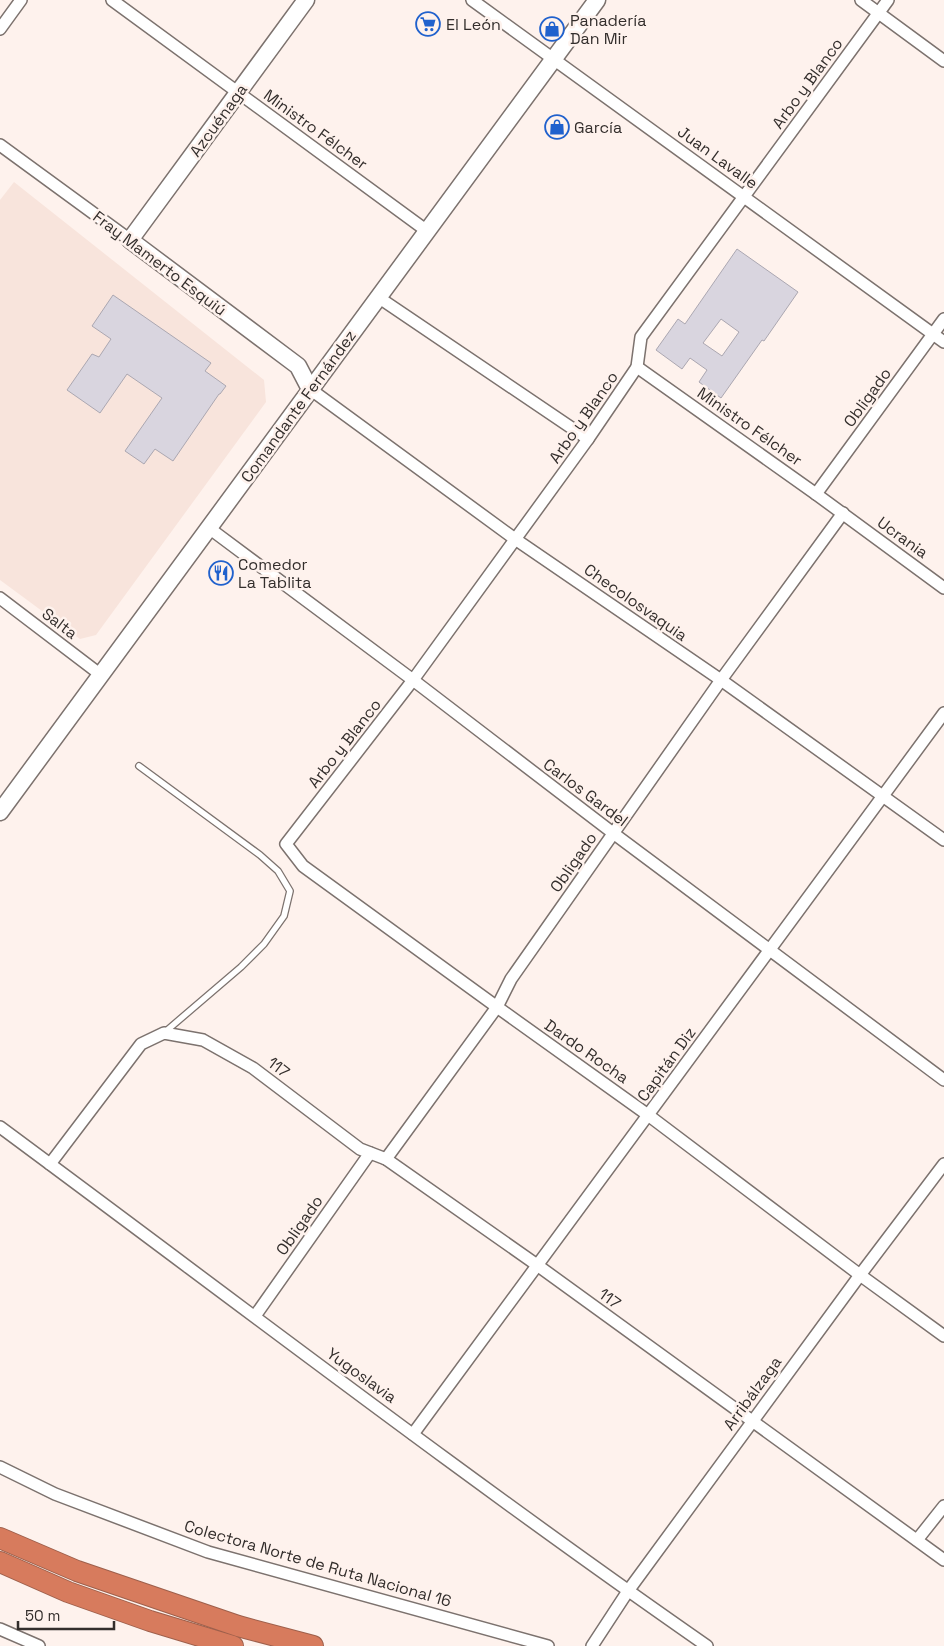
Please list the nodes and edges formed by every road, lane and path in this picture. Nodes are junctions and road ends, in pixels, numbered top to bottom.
1 (22, 0) edge
2 (112, 0) edge
3 (306, 0) edge
4 (472, 0) edge
5 (597, 0) edge
6 (861, 0) edge
7 (888, 0) edge
8 (878, 13) junction
9 (0, 29) edge
10 (553, 59) junction
11 (944, 61) edge
12 (238, 92) junction
13 (0, 145) edge
14 (744, 196) junction
15 (427, 231) junction
16 (130, 240) junction
17 (378, 297) junction
18 (944, 319) edge
19 (933, 334) junction
20 (944, 342) edge
21 (638, 366) junction
22 (310, 390) junction
23 (588, 439) junction
24 (816, 494) junction
25 (843, 513) junction
26 (209, 528) junction
27 (515, 539) junction
28 (944, 588) edge
29 (0, 598) edge
30 (101, 674) junction
31 (413, 680) junction
32 (720, 680) junction
33 (944, 713) edge
34 (138, 766) dead end
35 (883, 796) junction
36 (0, 812) edge
37 (613, 834) junction
38 (944, 840) edge
39 (286, 844) joint
40 (770, 950) junction
41 (497, 1007) junction
42 (164, 1033) junction
43 (944, 1080) edge
44 (648, 1115) junction
45 (0, 1127) edge
46 (370, 1153) junction
47 (386, 1159) junction
48 (50, 1164) junction
49 (944, 1164) edge
50 (537, 1265) junction
51 (860, 1275) junction
52 (254, 1316) junction
53 (944, 1336) edge
54 (752, 1421) junction
55 (413, 1434) junction
56 (0, 1467) edge
57 (944, 1506) edge
58 (0, 1538) edge
59 (918, 1540) junction
60 (944, 1560) edge
61 (0, 1562) edge
62 (628, 1591) junction
63 (0, 1629) edge
64 (39, 1646) edge
65 (233, 1646) edge
66 (313, 1646) edge
67 (548, 1646) edge
68 (592, 1646) edge
69 (707, 1646) edge

1 - 9 street
2 - 12 street, Ministro Félcher
3 - 12 main road, Azcuénaga
4 - 10 street, Juan Lavalle
5 - 10 main road, Comandante Fernández
6 - 8 street
7 - 8 street, Arbo y Blanco
8 - 11 street
8 - 14 street, Arbo y Blanco
10 - 14 street, Juan Lavalle
10 - 15 main road, Comandante Fernández
12 - 15 street, Ministro Félcher
12 - 16 main road, Azcuénaga
13 - 16 street, Fray Mamerto Esquiú
14 - 19 street, Juan Lavalle
14 - 21 street, Arbo y Blanco
15 - 17 main road, Comandante Fernández
16 - 22 main road, Fray Mamerto Esquiú
17 - 22 main road, Comandante Fernández
17 - 23 street
18 - 19 street, Obligado
19 - 20 street, Juan Lavalle
19 - 24 street, Obligado
21 - 23 street, Arbo y Blanco
21 - 24 street, Ministro Félcher
22 - 26 main road, Comandante Fernández
22 - 27 street, Checolosvaquia
23 - 27 street, Arbo y Blanco
24 - 25 street, Ministro Félcher
25 - 28 street, Ucrania
25 - 32 street, Obligado
26 - 30 main road, Comandante Fernández
26 - 31 street, Carlos Gardel
27 - 31 street, Arbo y Blanco
27 - 32 street, Checolosvaquia
29 - 30 street, Salta
30 - 36 main road, Comandante Fernández
31 - 37 street, Carlos Gardel
31 - 39 street, Arbo y Blanco
32 - 35 street, Checolosvaquia
32 - 37 street, Obligado
33 - 35 street, Capitán Diz
34 - 42 lane
35 - 38 street, Checolosvaquia
35 - 40 street, Capitán Diz
37 - 40 street, Carlos Gardel
37 - 41 street, Obligado
39 - 41 street, Dardo Rocha
40 - 43 street, Carlos Gardel
40 - 44 street, Capitán Diz
41 - 44 street, Dardo Rocha
41 - 47 street, Obligado
42 - 46 street, 117
42 - 48 street
44 - 50 street, Capitán Diz
44 - 51 street, Dardo Rocha
45 - 48 street, Yugoslavia
46 - 47 street, 117
46 - 52 street, Obligado
47 - 50 street, 117
48 - 52 street, Yugoslavia
49 - 51 street, Arribálzaga
50 - 54 street, 117
50 - 55 street, Capitán Diz
51 - 53 street, Dardo Rocha
51 - 54 street, Arribálzaga
52 - 55 street, Yugoslavia
54 - 59 street, 117
54 - 62 street, Arribálzaga
55 - 62 street, Yugoslavia
56 - 67 street, Colectora Norte de Ruta Nacional 16
57 - 59 street
58 - 66 highway
59 - 60 street, 117
61 - 65 highway
62 - 68 street, Arribálzaga
62 - 69 street, Yugoslavia
63 - 64 street

